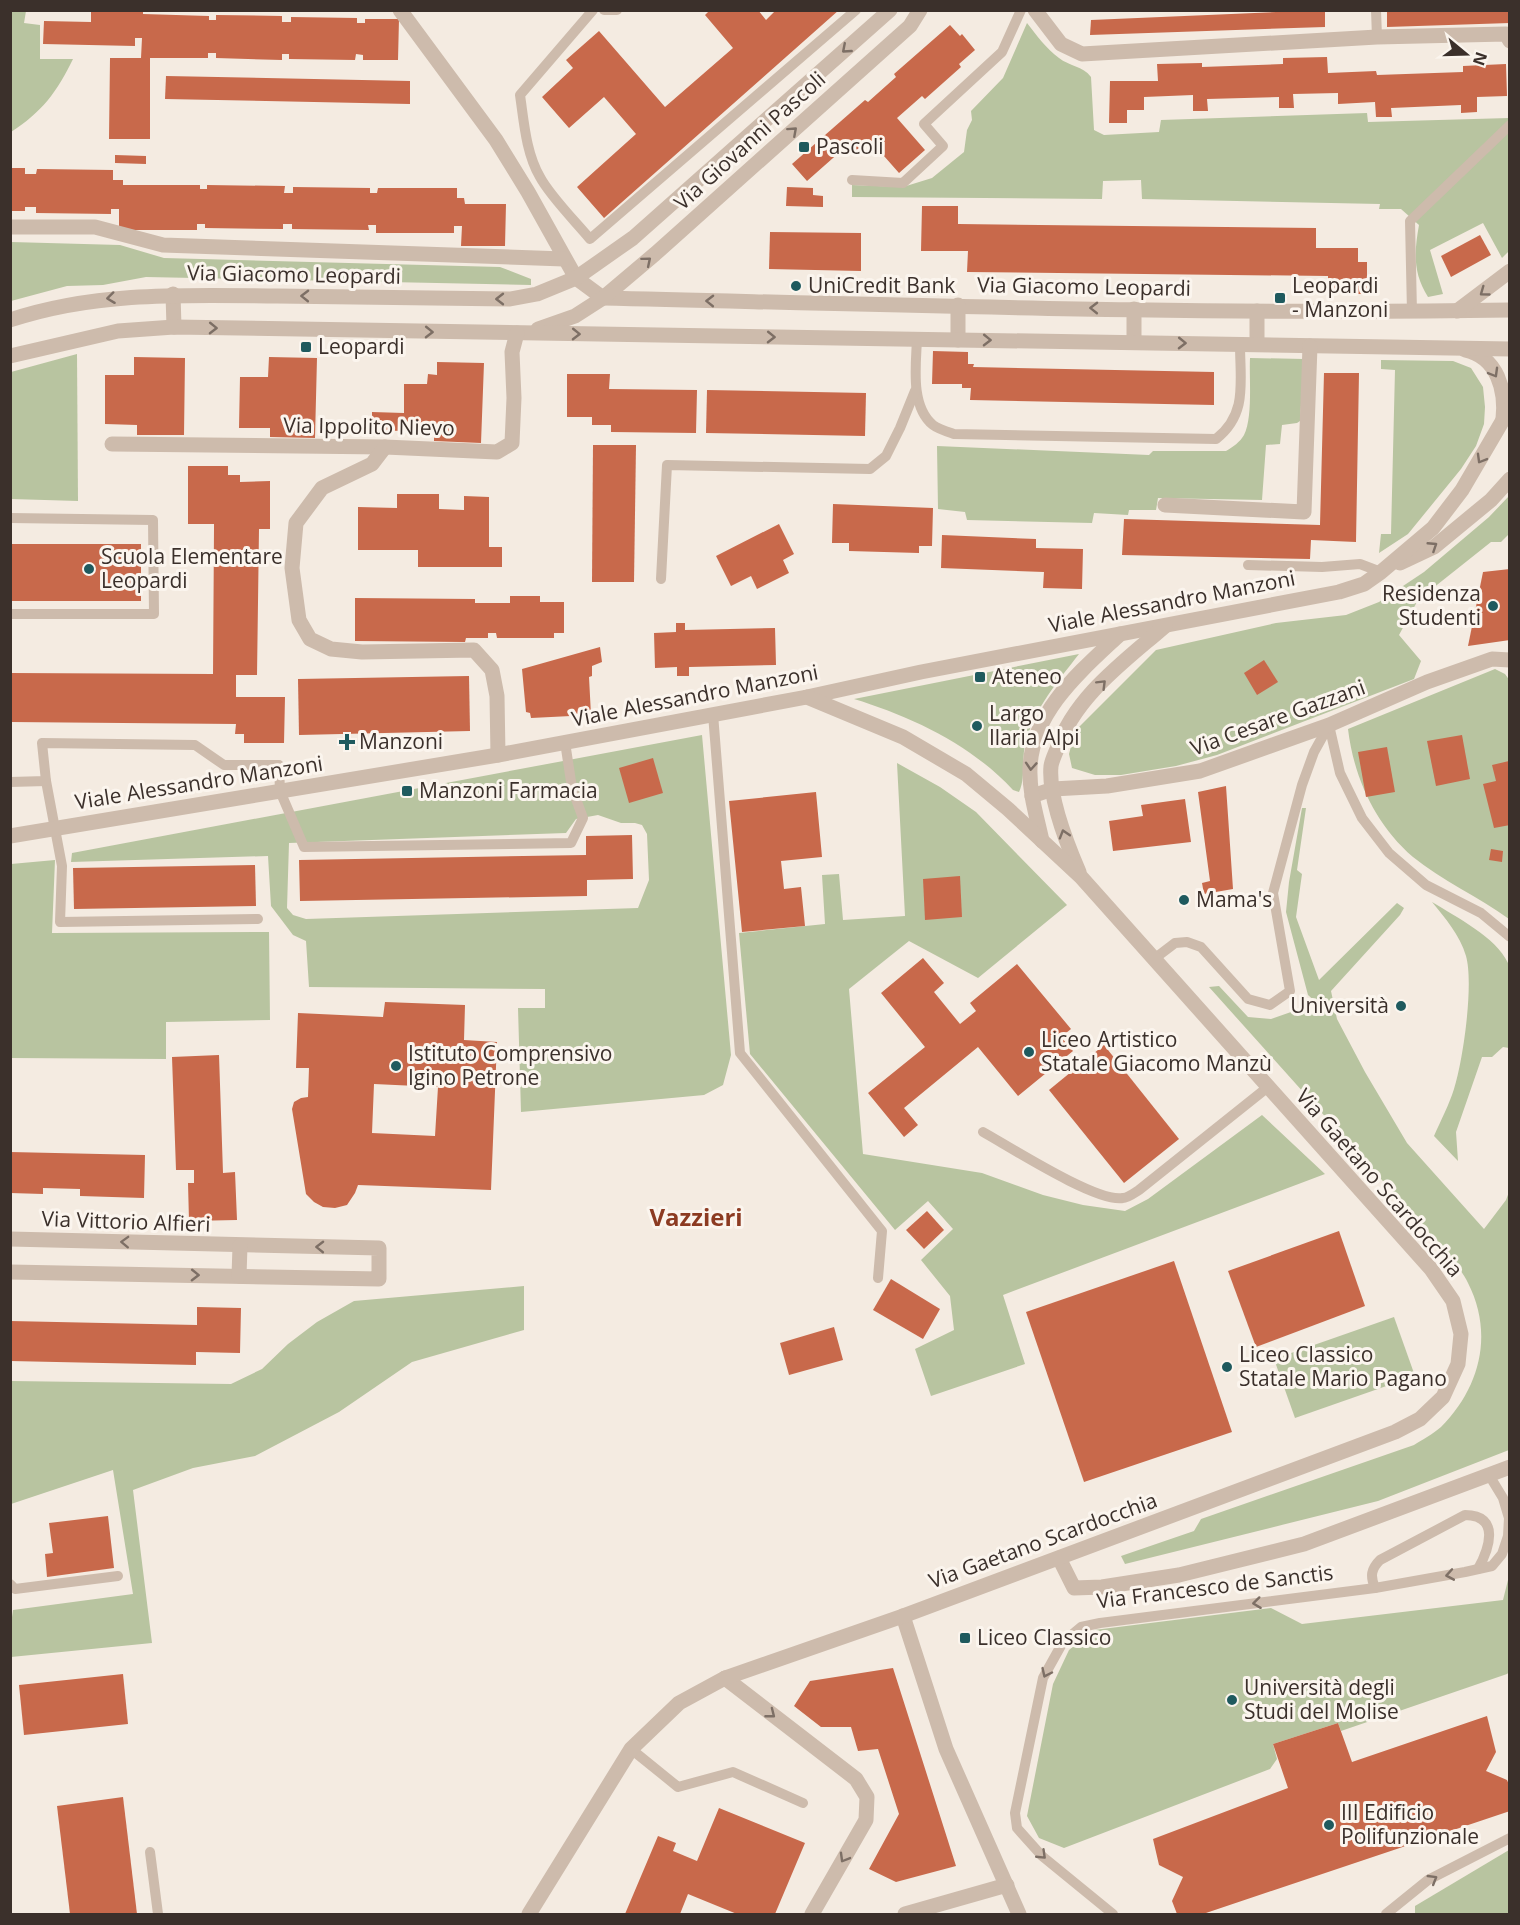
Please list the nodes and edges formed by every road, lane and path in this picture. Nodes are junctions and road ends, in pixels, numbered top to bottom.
1 (400, 10) edge
2 (593, 10) edge
3 (604, 10) edge
4 (616, 10) edge
5 (856, 10) edge
6 (890, 10) edge
7 (920, 10) edge
8 (1021, 10) edge
9 (1035, 10) edge
10 (1376, 10) edge
11 (1377, 37) junction
12 (1509, 40) edge
13 (1509, 126) edge
14 (852, 180) dead end
15 (10, 227) edge
16 (564, 259) junction
17 (1509, 271) edge
18 (576, 278) junction
19 (173, 294) junction
20 (603, 298) junction
21 (958, 306) junction
22 (1134, 309) junction
23 (1509, 310) edge
24 (1257, 311) junction
25 (1457, 311) junction
26 (1412, 312) junction
27 (10, 320) edge
28 (174, 327) junction
29 (517, 333) junction
30 (917, 339) junction
31 (958, 340) junction
32 (1134, 342) junction
33 (1240, 344) junction
34 (1257, 344) junction
35 (1310, 346) junction
36 (1457, 348) junction
37 (1509, 349) edge
38 (10, 356) edge
39 (915, 391) junction
40 (1506, 414) edge
41 (112, 444) dead end
42 (385, 447) junction
43 (1509, 479) edge
44 (1165, 505) dead end
45 (10, 518) edge
46 (1248, 565) dead end
47 (1381, 572) junction
48 (661, 579) dead end
49 (10, 614) edge
50 (1166, 625) junction
51 (1120, 634) junction
52 (1509, 660) edge
53 (807, 697) junction
54 (713, 714) junction
55 (1329, 725) junction
56 (565, 742) junction
57 (498, 755) junction
58 (46, 781) junction
59 (10, 782) edge
60 (1053, 789) junction
61 (280, 790) junction
62 (1032, 796) junction
63 (55, 828) junction
64 (10, 836) edge
65 (1042, 841) junction
66 (1081, 878) junction
67 (258, 919) dead end
68 (1509, 937) edge
69 (1154, 959) junction
70 (1268, 1087) junction
71 (984, 1132) dead end
72 (10, 1239) edge
73 (240, 1246) junction
74 (10, 1272) edge
75 (239, 1276) junction
76 (878, 1278) dead end
77 (1509, 1467) edge
78 (1489, 1475) junction
79 (1059, 1558) junction
80 (1478, 1569) junction
81 (118, 1576) dead end
82 (10, 1584) edge
83 (1375, 1588) junction
84 (903, 1616) junction
85 (725, 1678) junction
86 (631, 1749) junction
87 (803, 1803) dead end
88 (1509, 1838) edge
89 (150, 1852) dead end
90 (1007, 1885) junction
91 (158, 1914) edge
92 (529, 1914) edge
93 (812, 1914) edge
94 (904, 1914) edge
95 (1019, 1914) edge
96 (1113, 1914) edge
97 (1386, 1914) edge

1 - 16 street
2 - 5 lane
3 - 4 lane
6 -> 18 street, Via Giovanni Pascoli
20 -> 7 street, Via Giovanni Pascoli
8 - 14 lane
9 - 11 street
10 - 11 lane
11 - 12 street
13 - 26 lane
15 - 16 street, Via Giacomo Leopardi
16 - 18 street
17 -> 25 street
18 -> 19 street, Via Giacomo Leopardi
18 - 20 street
19 -> 27 street, Via Giacomo Leopardi
19 - 28 street
21 -> 20 street, Via Giacomo Leopardi
20 - 29 street
22 -> 21 street, Via Giacomo Leopardi
21 - 31 street
22 - 24 street, Via Giacomo Leopardi
22 - 32 street
23 - 25 street, Via Giacomo Leopardi
24 - 26 street, Via Giacomo Leopardi
24 - 34 street
25 - 26 street, Via Giacomo Leopardi
28 -> 29 street
28 - 38 street
29 -> 30 street
29 - 42 street, Via Ippolito Nievo
30 - 31 street
30 - 39 lane
31 -> 32 street
32 -> 33 street
33 - 34 street
33 - 39 lane
34 - 35 street
35 - 36 street
35 - 44 street
36 - 37 street
36 -> 40 street, Viale Alessandro Manzoni
39 - 48 lane
40 -> 47 street, Viale Alessandro Manzoni
41 - 42 street, Via Ippolito Nievo
42 - 57 street
47 -> 43 street, Viale Alessandro Manzoni
45 - 49 lane
46 - 47 lane
47 - 50 street, Viale Alessandro Manzoni
50 - 51 street, Viale Alessandro Manzoni
60 -> 50 street, Via Gaetano Scardocchia
51 - 53 street, Viale Alessandro Manzoni
51 -> 62 street
52 - 55 street, Via Cesare Gazzani
53 - 54 street, Viale Alessandro Manzoni
53 - 65 street, Via Gaetano Scardocchia
54 - 56 street, Viale Alessandro Manzoni
54 - 76 lane
55 - 60 street, Via Cesare Gazzani
55 - 68 lane
55 - 69 lane
56 - 57 street, Viale Alessandro Manzoni
56 - 61 lane
57 - 61 street, Viale Alessandro Manzoni
58 - 59 lane
58 - 61 lane
58 - 63 lane
60 - 62 street, Via Cesare Gazzani
66 -> 60 street, Via Gaetano Scardocchia
61 - 63 street, Viale Alessandro Manzoni
62 - 65 street
63 - 64 street, Viale Alessandro Manzoni
63 - 67 lane
65 - 66 street, Via Gaetano Scardocchia
66 - 69 street, Via Gaetano Scardocchia
69 - 70 street, Via Gaetano Scardocchia
70 - 71 lane
70 - 79 street, Via Gaetano Scardocchia
73 -> 72 street, Via Vittorio Alfieri
73 - 75 street, Via Vittorio Alfieri
75 -> 73 street, Via Vittorio Alfieri
74 -> 75 street, Via Vittorio Alfieri
77 - 78 street, Via Francesco de Sanctis
78 - 79 street, Via Francesco de Sanctis
78 - 80 lane, Via Francesco de Sanctis
79 - 84 street, Via Gaetano Scardocchia
80 -> 83 lane, Via Francesco de Sanctis
80 - 83 lane
81 - 82 lane
83 -> 96 lane, Via Francesco de Sanctis
84 - 85 street, Via Gaetano Scardocchia
84 - 90 street
85 - 86 street, Via Gaetano Scardocchia
85 -> 93 street
86 - 87 lane
86 - 92 street, Via Gaetano Scardocchia
97 -> 88 lane
89 - 91 lane
90 - 94 street
90 - 95 street

